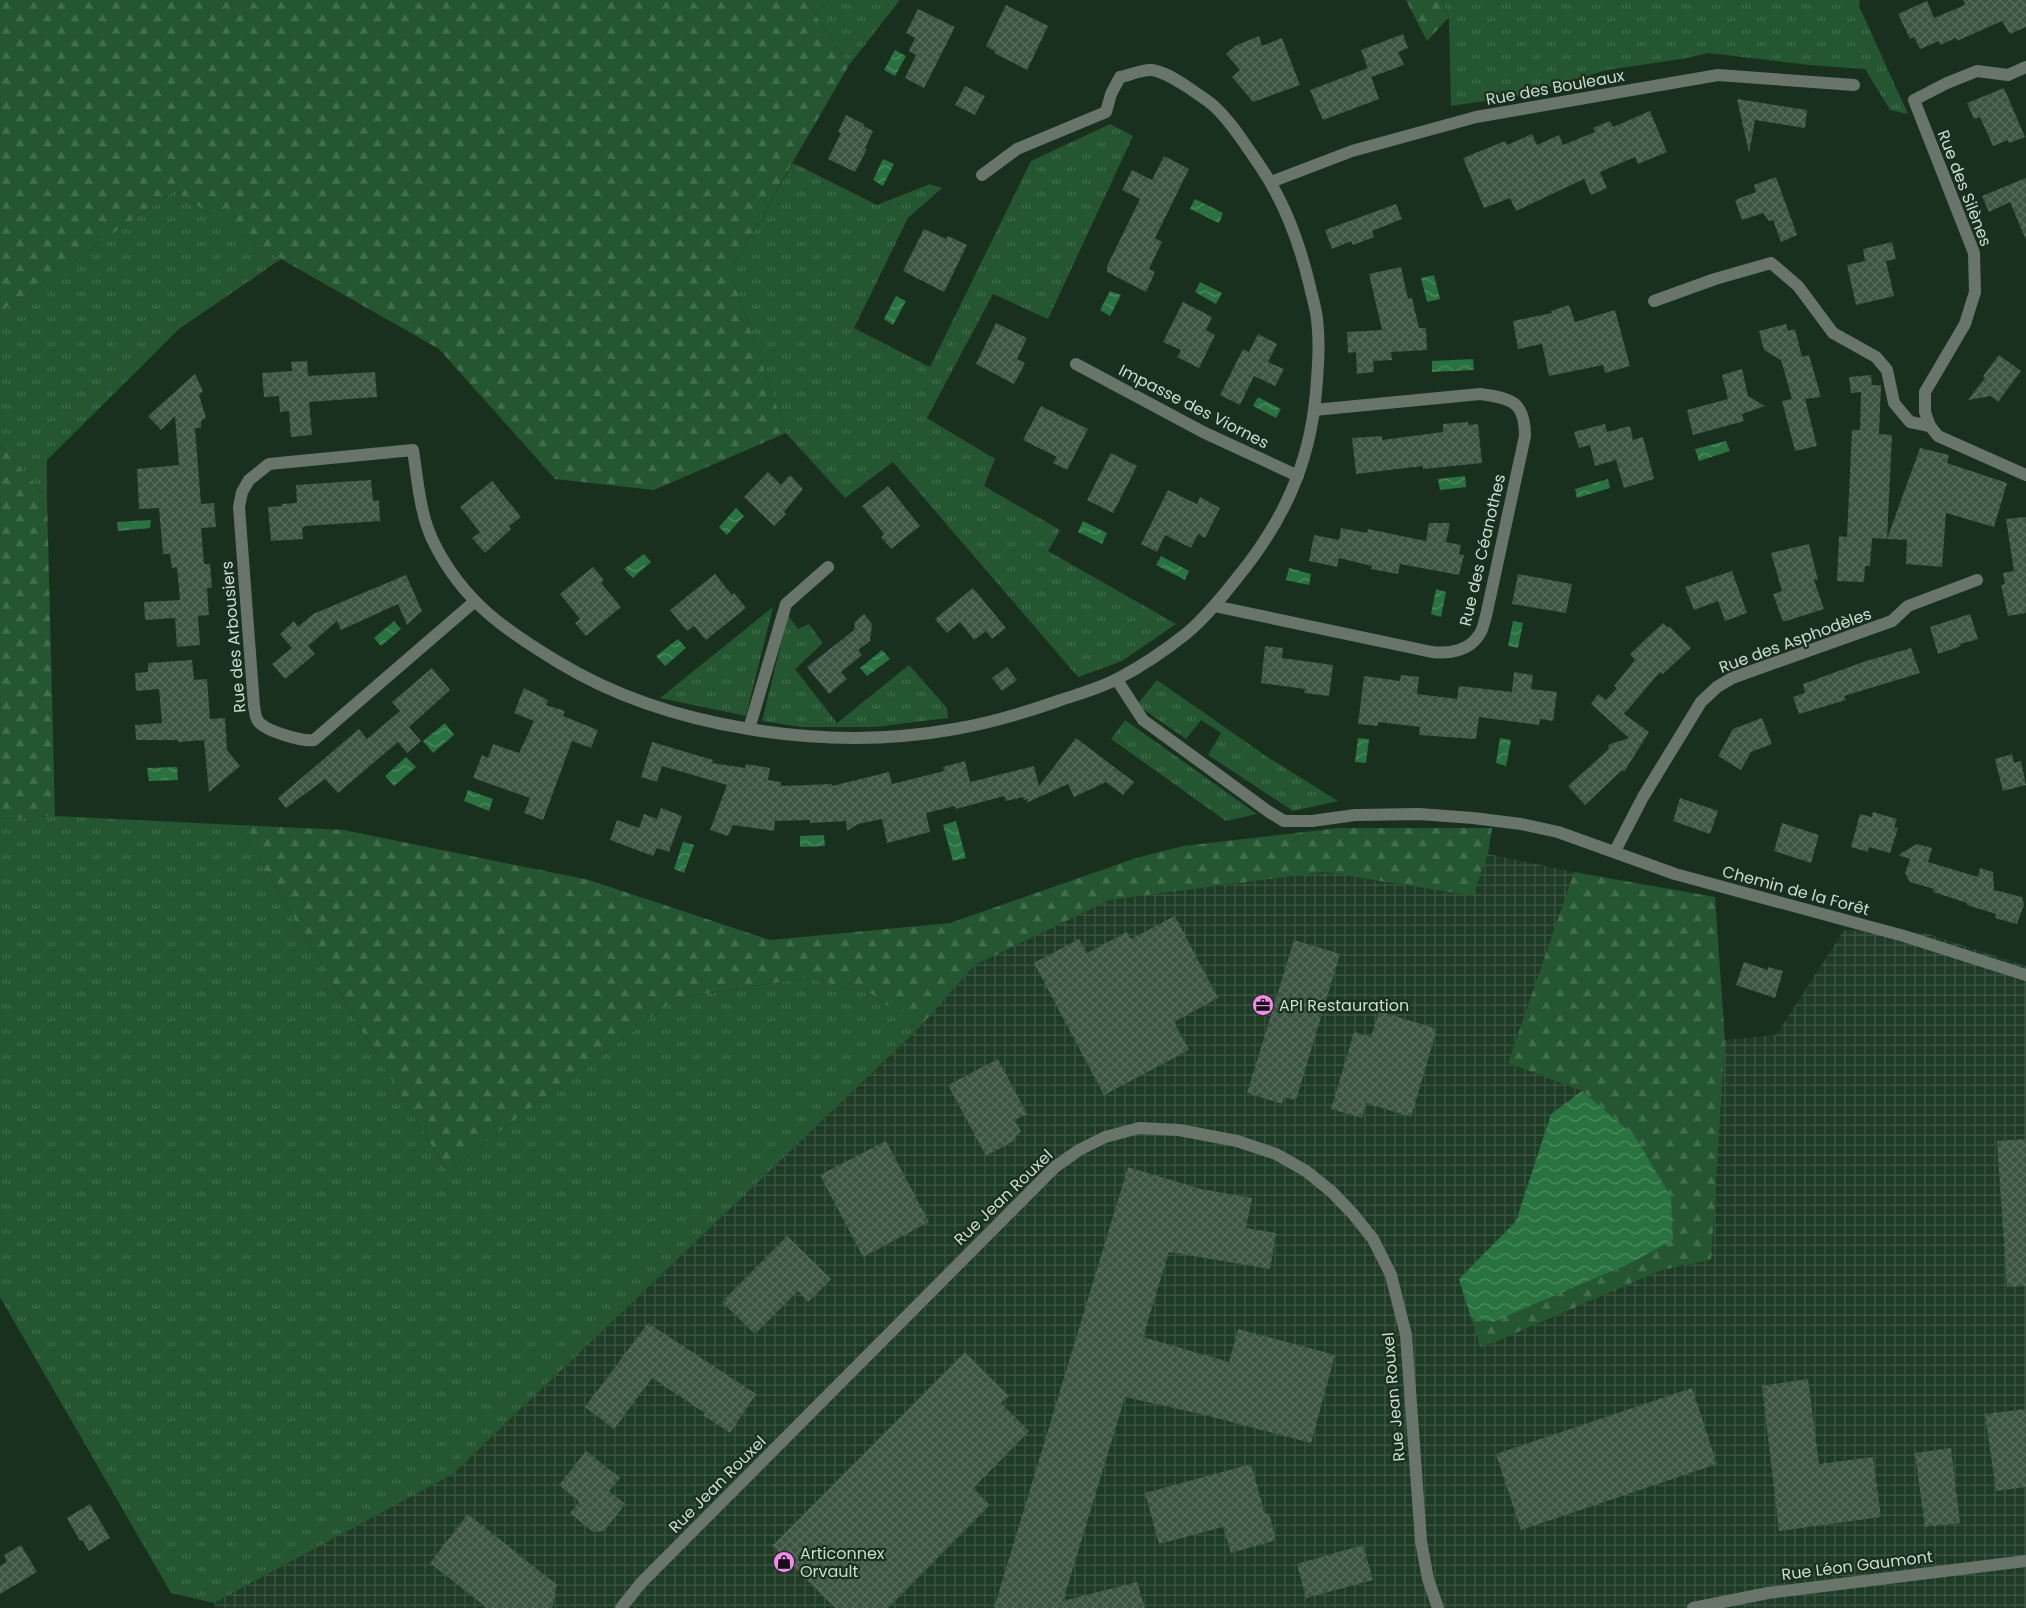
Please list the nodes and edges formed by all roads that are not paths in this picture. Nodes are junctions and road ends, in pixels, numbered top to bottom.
1 (2026, 67) edge
2 (1854, 85) dead end
3 (982, 175) dead end
4 (1271, 182) junction
5 (1654, 301) dead end
6 (1076, 364) dead end
7 (1314, 410) junction
8 (1930, 426) junction
9 (2026, 475) edge
10 (1298, 476) junction
11 (828, 567) dead end
12 (1977, 580) dead end
13 (474, 602) junction
14 (1214, 606) junction
15 (1117, 680) junction
16 (750, 729) junction
17 (1615, 851) junction
18 (2026, 975) edge
19 (2026, 1560) edge
20 (621, 1608) edge
21 (1438, 1608) edge
22 (1693, 1608) edge

1 - 8 street, Rue des Silènes
2 - 4 street, Rue des Bouleaux
3 - 4 street
4 - 7 street
5 - 8 street
6 - 10 street, Impasse des Viornes
7 - 10 street
7 - 14 street, Rue des Céanothes
8 - 9 street
10 - 14 street
11 - 16 street
12 - 17 street, Rue des Asphodèles
13 - 13 street, Rue des Arbousiers
13 - 16 street
14 - 15 street
15 - 16 street
15 - 17 street, Chemin de la Forêt
17 - 18 street, Chemin de la Forêt
19 - 22 street, Rue Léon Gaumont
20 - 21 street, Rue Jean Rouxel

